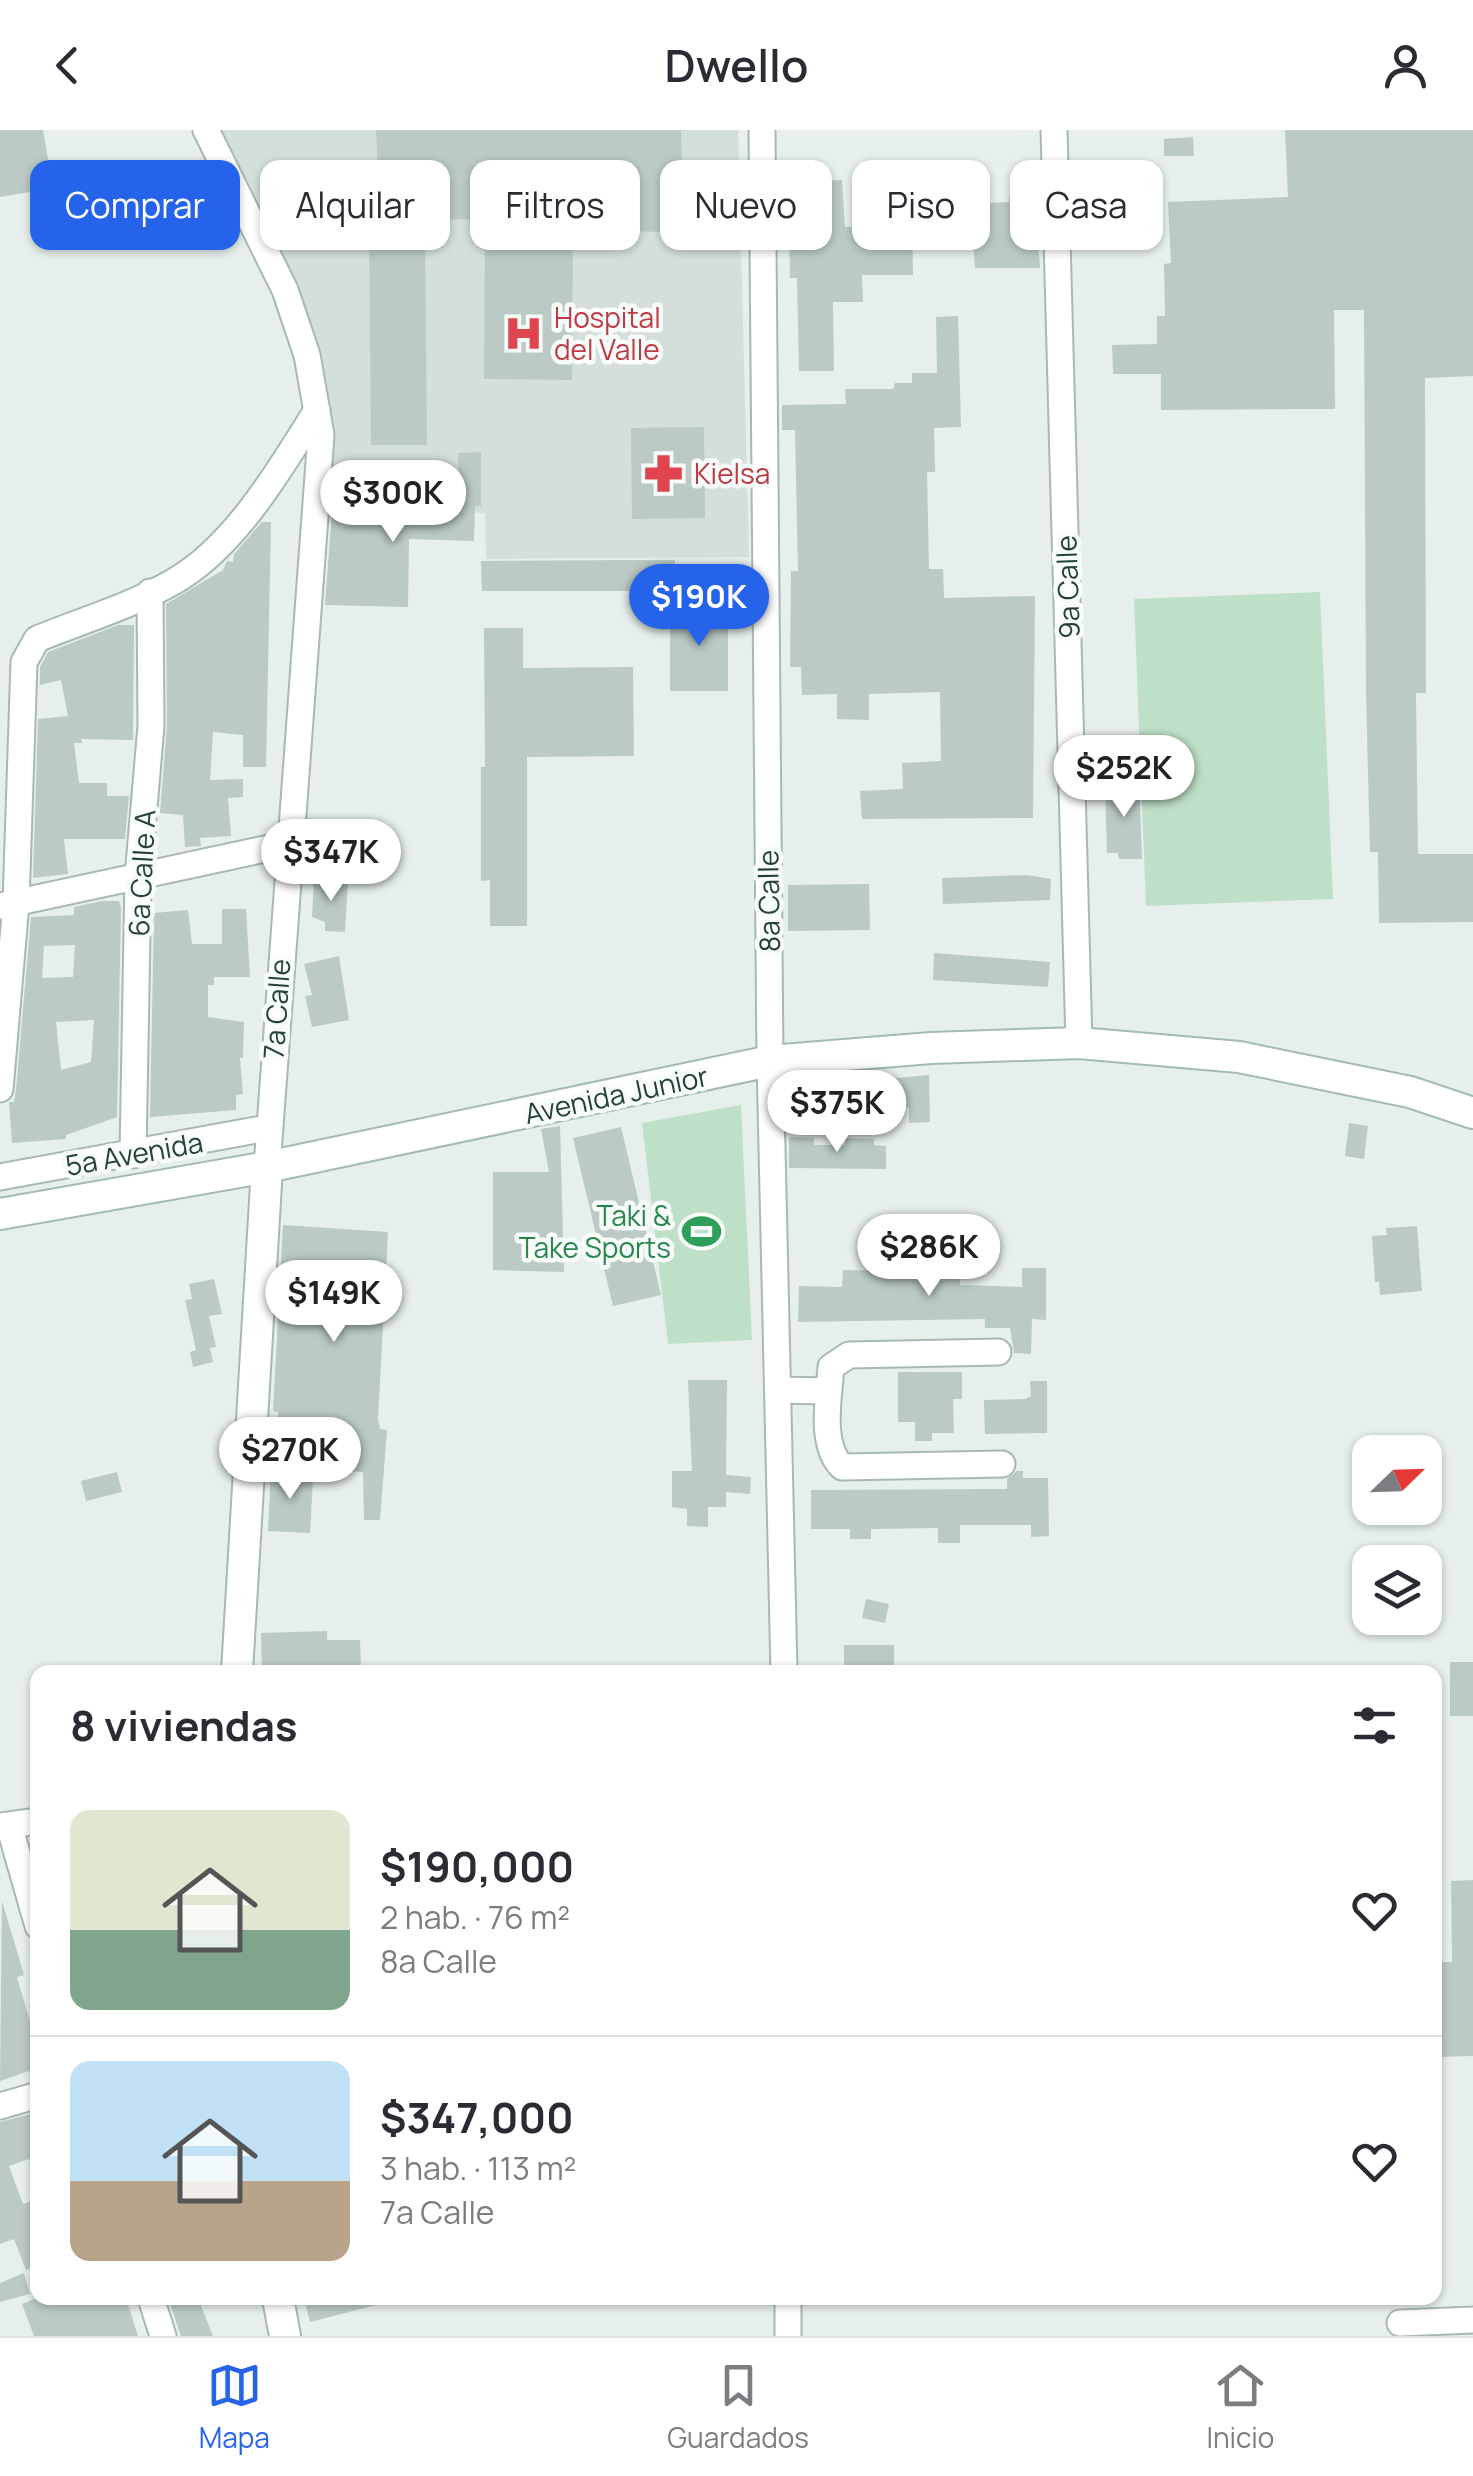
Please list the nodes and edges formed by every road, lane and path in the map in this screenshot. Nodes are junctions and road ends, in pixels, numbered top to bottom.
1 (206, 130) edge
2 (762, 130) edge
3 (1054, 130) edge
4 (317, 410) junction
5 (150, 592) junction
6 (288, 844) junction
7 (138, 877) junction
8 (8, 904) edge
9 (2, 1039) edge
10 (1079, 1044) junction
11 (770, 1061) junction
12 (0, 1088) edge
13 (1473, 1113) edge
14 (267, 1128) junction
15 (133, 1154) junction
16 (267, 1167) junction
17 (0, 1177) edge
18 (0, 1214) edge
19 (998, 1352) dead end
20 (778, 1390) junction
21 (829, 1392) junction
22 (1002, 1464) dead end
23 (237, 1665) edge
24 (784, 1665) edge
25 (30, 1822) edge
26 (4, 1825) edge
27 (30, 1902) edge
28 (30, 2097) edge
29 (0, 2106) edge
30 (153, 2305) edge
31 (279, 2305) edge
32 (788, 2305) edge
33 (1473, 2320) edge
34 (1400, 2323) dead end
35 (163, 2336) edge
36 (285, 2336) edge
37 (788, 2336) edge

1 - 4 street, 7a Calle
2 - 11 street, 8a Calle
3 - 10 street, 9a Calle
4 - 5 street
4 - 6 street, 7a Calle
5 - 7 street, 6a Calle A
5 - 8 street
6 - 7 street
6 - 14 street, 7a Calle
7 - 8 street
7 - 15 street, 6a Calle A
8 - 9 street
9 - 12 street
10 - 11 main road, Avenida Junior
10 - 13 main road, Avenida Junior
11 - 16 main road, Avenida Junior
11 - 20 street, 8a Calle
14 - 15 street, 5a Avenida
14 - 16 street, 7a Calle
15 - 17 street, 5a Avenida
16 - 18 main road, Avenida Junior
16 - 23 main road, 7a Calle
19 - 21 street
20 - 21 street
20 - 24 street, 8a Calle
21 - 22 street
25 - 26 street
26 - 27 street
28 - 29 street
30 - 35 street
31 - 36 main road
32 - 37 street
33 - 34 street

